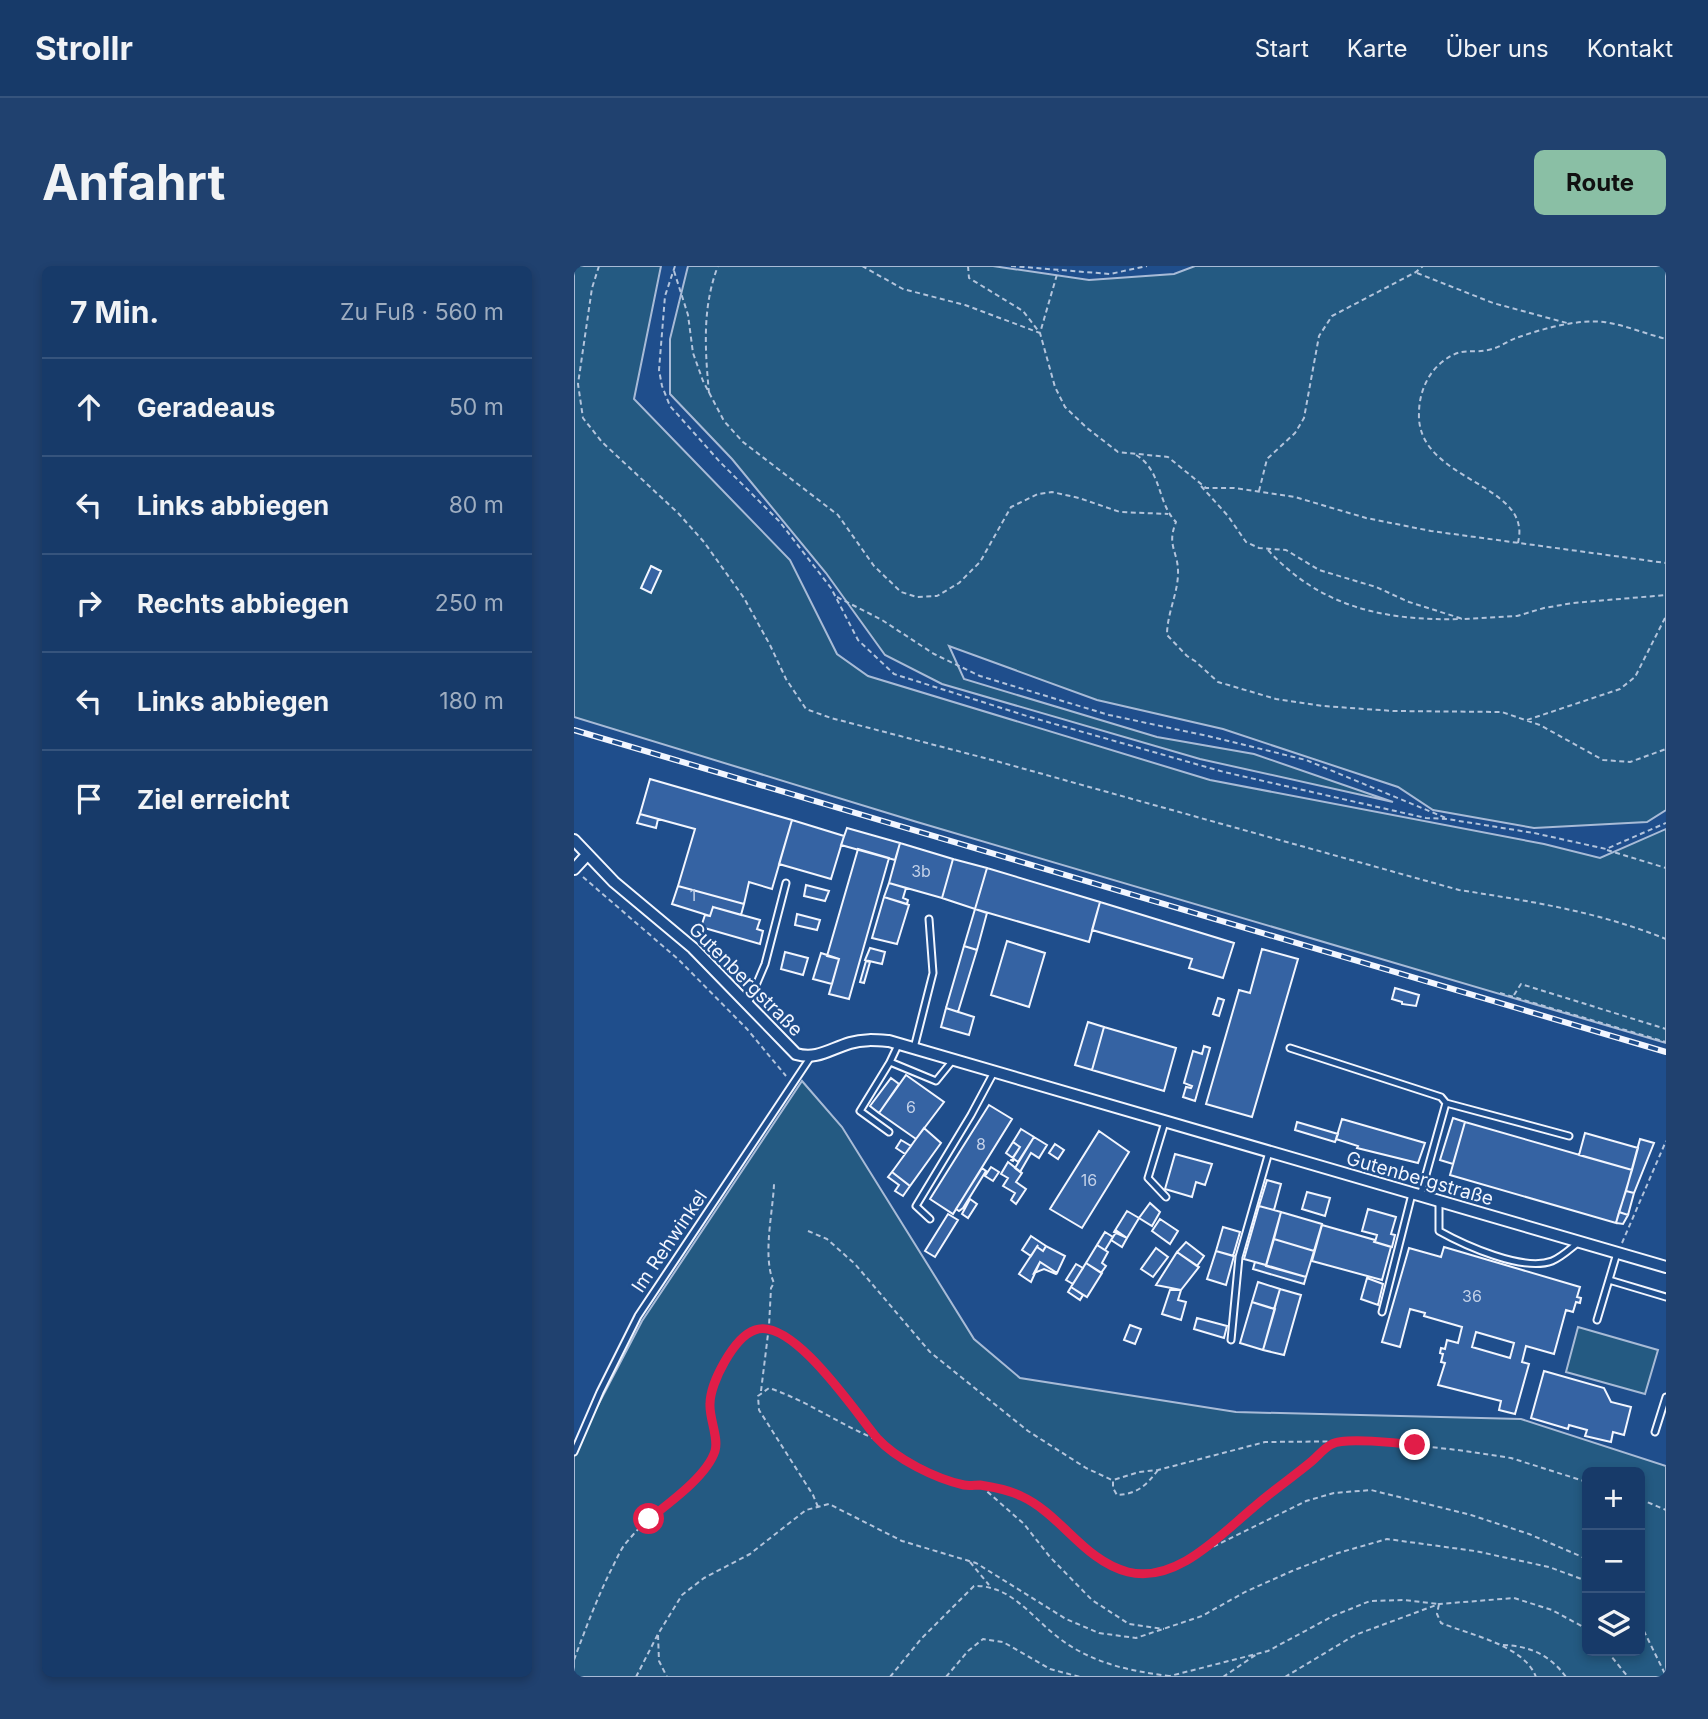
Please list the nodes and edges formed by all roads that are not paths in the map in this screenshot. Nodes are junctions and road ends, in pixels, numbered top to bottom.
1 (574, 840) edge
2 (586, 856) junction
3 (574, 869) edge
4 (786, 883) dead end
5 (929, 919) dead end
6 (748, 1004) junction
7 (898, 1044) junction
8 (914, 1048) junction
9 (1290, 1048) dead end
10 (810, 1058) junction
11 (953, 1060) junction
12 (890, 1062) junction
13 (994, 1072) junction
14 (1446, 1103) junction
15 (1165, 1122) junction
16 (889, 1132) dead end
17 (1569, 1136) dead end
18 (1269, 1152) junction
19 (1416, 1195) junction
20 (1166, 1197) dead end
21 (1438, 1201) junction
22 (930, 1219) dead end
23 (1579, 1242) junction
24 (1617, 1253) junction
25 (1666, 1267) edge
26 (1609, 1280) junction
27 (1666, 1297) edge
28 (1382, 1312) dead end
29 (1597, 1320) dead end
30 (1231, 1340) dead end
31 (1666, 1397) edge
32 (1655, 1432) dead end
33 (574, 1452) edge

1 - 2 street, Gutenbergstraße
2 - 3 street
2 - 6 street, Gutenbergstraße
4 - 6 lane
5 - 8 lane
6 - 10 street, Gutenbergstraße
7 - 8 street, Gutenbergstraße
7 - 10 street, Gutenbergstraße
7 - 12 lane
8 - 11 street, Gutenbergstraße
9 - 14 lane
10 - 33 lane, Im Rehwinkel
11 - 12 lane
11 - 13 street, Gutenbergstraße
12 - 16 lane
13 - 15 street, Gutenbergstraße
13 - 22 lane
14 - 17 lane
14 - 19 lane
15 - 18 street, Gutenbergstraße
15 - 20 lane
18 - 19 street, Gutenbergstraße
18 - 30 lane
19 - 21 street, Gutenbergstraße
19 - 28 lane
21 - 23 street, Gutenbergstraße
21 - 23 lane
23 - 24 street, Gutenbergstraße
24 - 25 street, Gutenbergstraße
24 - 26 lane
26 - 27 lane
26 - 29 lane
31 - 32 lane

